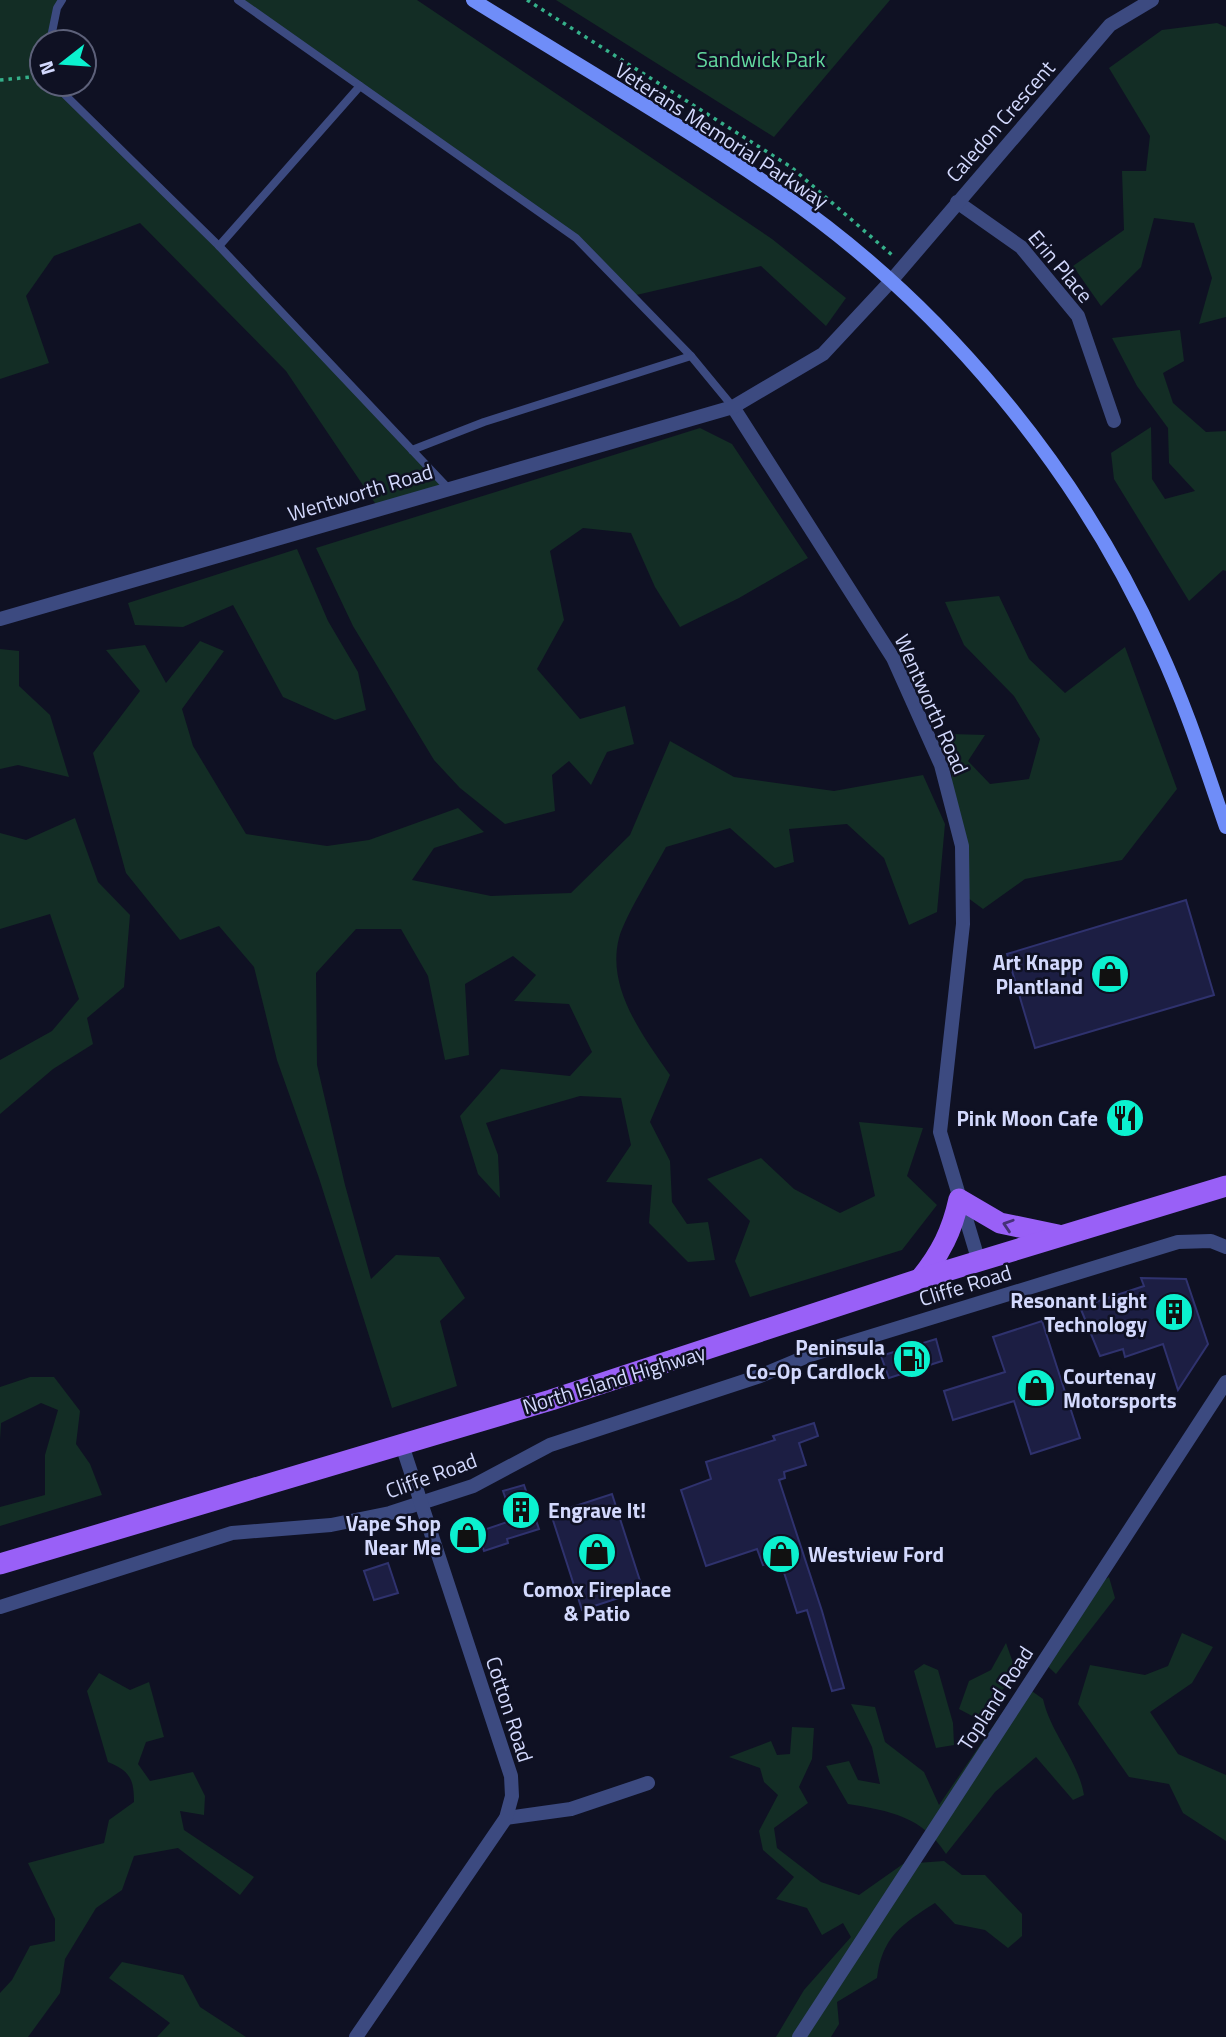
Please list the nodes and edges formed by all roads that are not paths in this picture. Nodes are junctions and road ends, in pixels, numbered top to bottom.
1 (62, 0) edge
2 (238, 0) edge
3 (473, 0) edge
4 (1152, 0) edge
5 (53, 28) edge
6 (360, 86) junction
7 (68, 98) edge
8 (957, 202) junction
9 (219, 246) junction
10 (891, 281) junction
11 (691, 356) junction
12 (733, 407) junction
13 (1114, 421) dead end
14 (412, 450) junction
15 (447, 487) junction
16 (0, 619) edge
17 (1226, 827) edge
18 (1226, 1186) edge
19 (960, 1199) junction
20 (1063, 1236) junction
21 (1226, 1247) edge
22 (979, 1262) junction
23 (920, 1279) junction
24 (1226, 1382) edge
25 (401, 1442) junction
26 (420, 1504) junction
27 (0, 1564) edge
28 (0, 1607) edge
29 (648, 1783) dead end
30 (506, 1818) junction
31 (356, 2037) edge
32 (799, 2037) edge

1 - 5 lane
2 - 6 lane
3 - 10 main road, Veterans Memorial Parkway
4 - 8 street, Caledon Crescent
6 - 9 lane
6 - 11 lane
7 - 9 lane
8 - 10 street, Caledon Crescent
8 - 13 street, Erin Place
9 - 14 lane
10 - 12 street, Wentworth Road
10 - 17 main road, Veterans Memorial Parkway
11 - 12 lane
11 - 14 lane
12 - 15 street, Wentworth Road
12 - 19 street, Wentworth Road
14 - 15 lane
15 - 16 street, Wentworth Road
18 - 20 main road, North Island Highway
20 -> 19 main road
19 - 22 street, Wentworth Road
19 - 23 main road
20 - 22 main road, North Island Highway
21 - 26 street, Cliffe Road
22 - 23 main road, North Island Highway
23 - 25 main road, North Island Highway
24 - 32 street, Topland Road
25 - 26 street, Cotton Road
25 - 27 main road, North Island Highway
26 - 28 street, Cliffe Road
26 - 30 street, Cotton Road
29 - 30 street
30 - 31 street, Cotton Road

